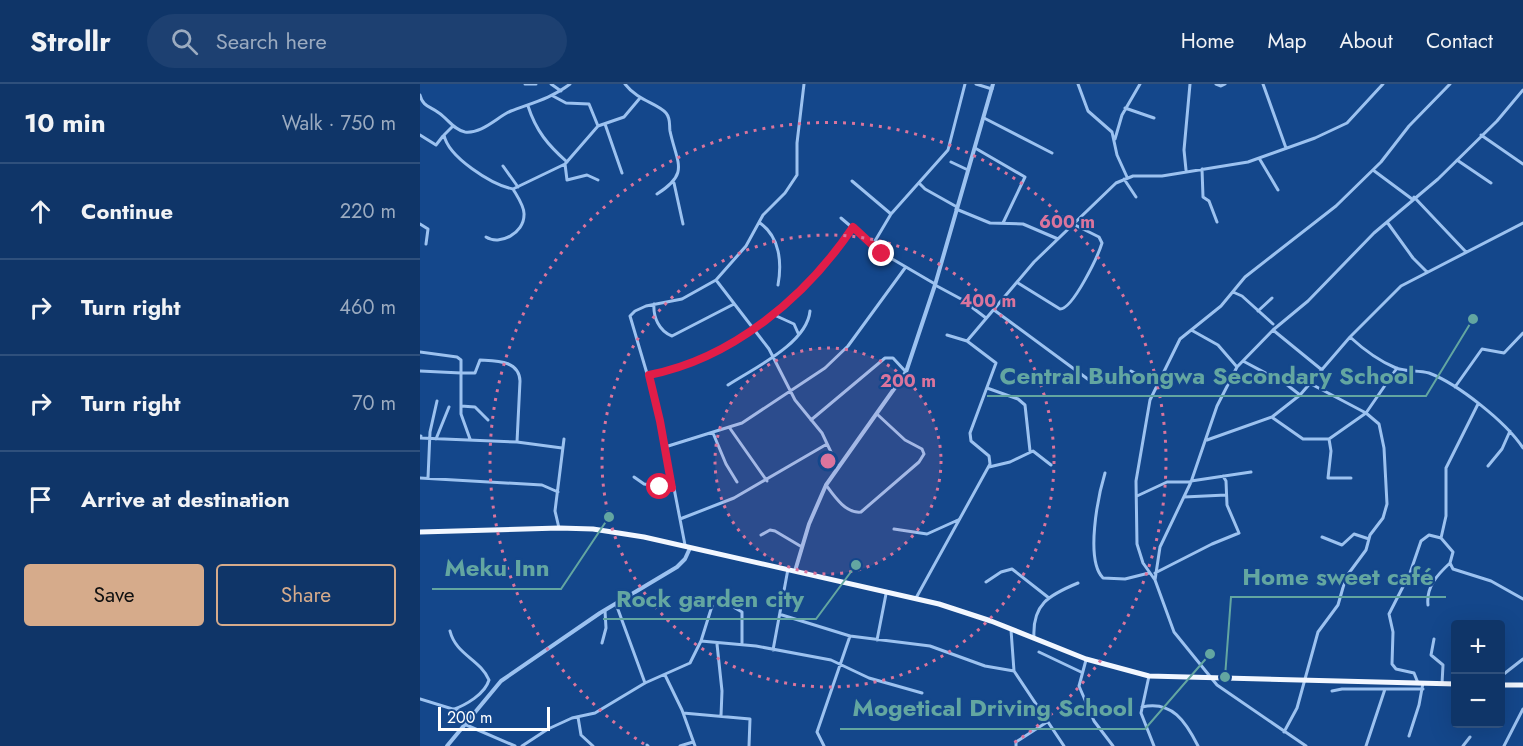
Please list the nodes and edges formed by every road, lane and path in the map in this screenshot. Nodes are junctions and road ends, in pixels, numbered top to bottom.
1 (525, 84) edge
2 (536, 84) edge
3 (551, 84) edge
4 (570, 84) edge
5 (625, 84) edge
6 (804, 84) edge
7 (965, 84) edge
8 (976, 84) edge
9 (1078, 84) edge
10 (1140, 84) edge
11 (1190, 84) edge
12 (1216, 84) edge
13 (1225, 84) edge
14 (1263, 84) edge
15 (1376, 84) edge
16 (1383, 84) edge
17 (1450, 84) edge
18 (993, 86) edge
19 (1379, 88) junction
20 (1523, 90) edge
21 (561, 91) junction
22 (420, 95) edge
23 (553, 96) junction
24 (640, 98) junction
25 (528, 106) junction
26 (1125, 108) junction
27 (984, 118) junction
28 (1154, 118) dead end
29 (604, 124) junction
30 (453, 126) junction
31 (598, 126) junction
32 (420, 135) edge
33 (444, 135) junction
34 (1481, 135) junction
35 (1115, 141) junction
36 (974, 147) junction
37 (1286, 148) junction
38 (1052, 153) dead end
39 (1259, 158) junction
40 (1457, 160) junction
41 (951, 162) dead end
42 (566, 163) junction
43 (1523, 164) edge
44 (502, 166) dead end
45 (1202, 169) junction
46 (968, 170) junction
47 (1372, 170) junction
48 (1186, 171) junction
49 (622, 172) dead end
50 (1126, 178) junction
51 (598, 180) dead end
52 (852, 181) dead end
53 (674, 183) junction
54 (920, 183) junction
55 (1491, 183) dead end
56 (516, 188) junction
57 (1278, 190) dead end
58 (657, 194) dead end
59 (1136, 197) dead end
60 (1413, 198) junction
61 (957, 208) junction
62 (891, 214) junction
63 (841, 218) dead end
64 (1217, 222) dead end
65 (1387, 222) junction
66 (760, 223) junction
67 (1003, 223) junction
68 (1523, 223) edge
69 (420, 224) edge
70 (683, 224) dead end
71 (1073, 224) junction
72 (853, 227) junction
73 (486, 237) dead end
74 (1058, 238) junction
75 (426, 244) dead end
76 (873, 246) junction
77 (1466, 252) junction
78 (905, 268) junction
79 (1427, 272) junction
80 (716, 280) junction
81 (1017, 282) junction
82 (778, 285) dead end
83 (935, 285) junction
84 (1233, 292) junction
85 (1272, 298) dead end
86 (654, 304) junction
87 (734, 304) junction
88 (994, 310) junction
89 (810, 311) dead end
90 (1258, 311) junction
91 (772, 314) junction
92 (987, 319) junction
93 (1273, 324) dead end
94 (755, 327) junction
95 (1273, 330) junction
96 (1192, 331) junction
97 (798, 333) junction
98 (1523, 333) edge
99 (947, 335) dead end
100 (1350, 337) junction
101 (967, 341) junction
102 (420, 352) edge
103 (774, 357) junction
104 (1243, 361) junction
105 (1237, 367) junction
106 (1397, 368) junction
107 (1322, 370) junction
108 (420, 371) edge
109 (1131, 371) dead end
110 (906, 372) junction
111 (461, 373) junction
112 (649, 375) junction
113 (1103, 382) dead end
114 (1156, 384) junction
115 (1311, 384) junction
116 (728, 385) dead end
117 (987, 387) junction
118 (1455, 387) junction
119 (790, 389) junction
120 (1300, 395) junction
121 (437, 401) dead end
122 (1478, 404) junction
123 (449, 406) dead end
124 (461, 406) junction
125 (1366, 413) junction
126 (878, 415) junction
127 (1272, 417) junction
128 (488, 420) dead end
129 (811, 420) junction
130 (729, 427) junction
131 (1510, 431) junction
132 (713, 433) junction
133 (421, 436) edge
134 (431, 439) junction
135 (436, 439) junction
136 (470, 439) junction
137 (564, 439) dead end
138 (1329, 439) junction
139 (1207, 440) junction
140 (517, 442) junction
141 (827, 444) junction
142 (665, 447) junction
143 (562, 448) junction
144 (1523, 448) edge
145 (1030, 451) junction
146 (1051, 465) dead end
147 (1488, 466) dead end
148 (838, 467) junction
149 (989, 467) junction
150 (1251, 472) dead end
151 (1105, 473) dead end
152 (1223, 476) junction
153 (634, 477) dead end
154 (420, 478) edge
155 (428, 478) junction
156 (1351, 478) dead end
157 (767, 481) junction
158 (736, 482) dead end
159 (1191, 482) junction
160 (826, 485) junction
161 (672, 488) junction
162 (558, 492) junction
163 (1226, 495) junction
164 (1137, 496) junction
165 (1184, 497) junction
166 (680, 519) junction
167 (958, 520) junction
168 (559, 528) junction
169 (894, 530) dead end
170 (420, 532) edge
171 (762, 535) dead end
172 (1322, 537) dead end
173 (1441, 538) junction
174 (1369, 539) junction
175 (688, 547) junction
176 (802, 547) junction
177 (1450, 563) junction
178 (791, 570) junction
179 (1149, 573) junction
180 (1155, 573) junction
181 (1155, 580) junction
182 (986, 582) dead end
183 (1078, 583) dead end
184 (886, 594) junction
185 (916, 598) junction
186 (1048, 598) junction
187 (1523, 599) edge
188 (616, 604) junction
189 (1428, 605) dead end
190 (712, 606) dead end
191 (735, 608) dead end
192 (605, 611) junction
193 (782, 615) junction
194 (1011, 629) junction
195 (450, 631) dead end
196 (850, 636) junction
197 (1034, 638) junction
198 (1434, 639) dead end
199 (877, 640) junction
200 (701, 641) junction
201 (602, 642) dead end
202 (717, 644) junction
203 (742, 644) junction
204 (773, 650) junction
205 (1039, 652) dead end
206 (1086, 659) junction
207 (1523, 659) edge
208 (842, 664) junction
209 (1014, 671) junction
210 (1081, 672) junction
211 (1504, 674) edge
212 (665, 675) junction
213 (1149, 676) junction
214 (1212, 679) junction
215 (1305, 680) junction
216 (645, 683) junction
217 (1442, 684) junction
218 (1451, 684) edge
219 (1421, 685) junction
220 (1505, 685) edge
221 (1523, 685) edge
222 (1385, 689) junction
223 (1332, 691) dead end
224 (922, 693) dead end
225 (420, 699) edge
226 (1142, 707) junction
227 (1523, 709) edge
228 (452, 710) junction
229 (683, 713) junction
230 (472, 715) junction
231 (721, 716) junction
232 (578, 717) junction
233 (1047, 722) junction
234 (464, 724) junction
235 (1284, 732) junction
236 (1409, 736) dead end
237 (1470, 737) dead end
238 (694, 744) edge
239 (1110, 745) edge
240 (447, 746) edge
241 (515, 746) edge
242 (522, 746) edge
243 (593, 746) edge
244 (680, 746) edge
245 (749, 746) edge
246 (824, 746) edge
247 (1016, 746) edge
248 (1064, 746) edge
249 (1154, 746) edge
250 (1198, 746) edge
251 (1306, 746) edge
252 (1366, 746) edge
253 (1463, 746) edge
254 (1504, 746) edge

1 - 2 street
3 - 21 street
4 - 21 street
5 - 24 street
6 - 66 street
7 - 54 street
8 - 18 street
9 - 35 street
10 - 26 street
11 - 48 street
12 - 13 street
14 - 37 street
15 - 19 street
16 - 19 street
17 - 47 street
18 - 27 street
19 - 37 street
20 - 34 street
21 - 23 street
22 - 30 street
23 - 25 street
23 - 31 street
24 - 29 street
24 - 53 street
25 - 30 street
25 - 42 street
26 - 28 street
26 - 35 street
27 - 36 street
27 - 38 street
29 - 31 street
29 - 49 street
30 - 33 street
31 - 42 street
32 - 33 street
33 - 56 street
34 - 40 street
34 - 43 street
35 - 50 street
36 - 46 street
36 - 67 street
37 - 39 street
39 - 45 street
39 - 57 street
40 - 55 street
40 - 60 street
41 - 46 street
42 - 51 street
42 - 56 street
44 - 56 street
45 - 48 street
45 - 64 street
46 - 61 street
47 - 60 street
47 - 84 street
48 - 50 street
50 - 59 street
50 - 71 street
52 - 62 street
53 - 58 street
53 - 70 street
54 - 61 street
54 - 62 street
56 - 73 street
60 - 65 street
60 - 77 street
61 - 67 street
61 - 83 street
62 - 76 street
63 - 72 street
65 - 79 street
65 - 95 street
66 - 80 street
66 - 82 street
67 - 74 street
68 - 77 street
69 - 75 street
71 - 74 street
71 - 81 street
72 - 76 street
72 - 91 street
74 - 81 street
76 - 78 street
77 - 79 street
78 - 83 street
78 - 119 street
79 - 100 street
80 - 86 street
80 - 87 street
81 - 88 street
83 - 92 street
83 - 110 street
84 - 90 street
84 - 96 street
85 - 90 street
86 - 87 street
86 - 112 street
87 - 94 street
88 - 92 street
88 - 113 street
89 - 97 street
90 - 93 street
91 - 94 street
91 - 97 street
92 - 101 street
94 - 103 street
94 - 112 street
95 - 104 street
95 - 107 street
96 - 105 street
96 - 114 street
97 - 103 street
98 - 118 street
99 - 101 street
100 - 106 street
100 - 107 street
101 - 117 street
102 - 111 street
103 - 116 street
103 - 119 street
104 - 105 street
104 - 120 street
105 - 139 street
106 - 118 street
106 - 125 street
107 - 115 street
108 - 111 street
109 - 114 street
110 - 126 street
110 - 129 street
111 - 124 street
111 - 140 street
112 - 142 street
114 - 164 street
115 - 120 street
115 - 125 street
117 - 145 street
117 - 149 street
118 - 122 street
119 - 129 street
119 - 130 street
120 - 127 street
121 - 134 street
122 - 131 street
122 - 173 street
123 - 135 street
124 - 128 street
124 - 136 street
125 - 138 street
125 - 174 street
126 - 148 street
126 - 160 street
127 - 138 street
127 - 139 street
129 - 141 street
130 - 132 street
130 - 157 street
131 - 144 street
131 - 147 street
132 - 142 street
132 - 158 street
133 - 134 street
134 - 135 street
134 - 155 street
135 - 136 street
136 - 140 street
137 - 143 street
138 - 156 street
139 - 159 street
140 - 143 street
141 - 148 street
141 - 157 street
142 - 161 street
143 - 162 street
145 - 146 street
145 - 149 street
148 - 160 street
149 - 167 street
150 - 152 street
151 - 179 street
152 - 159 street
152 - 163 street
153 - 161 street
154 - 155 street
155 - 162 street
157 - 166 street
159 - 164 street
159 - 165 street
160 - 176 street
161 - 166 street
162 - 168 street
163 - 165 street
163 - 180 street
164 - 179 street
165 - 180 street
166 - 175 street
167 - 169 street
167 - 185 street
168 - 170 highway
168 - 175 highway
171 - 176 street
172 - 174 street
173 - 177 street
173 - 219 street
174 - 215 street
175 - 178 highway
175 - 188 street
176 - 178 street
177 - 187 street
177 - 189 street
178 - 184 highway
178 - 193 street
179 - 181 street
180 - 181 street
181 - 214 street
182 - 186 street
183 - 186 street
184 - 185 highway
184 - 199 street
185 - 194 highway
186 - 197 street
188 - 192 street
188 - 216 street
190 - 200 street
191 - 203 street
192 - 201 street
192 - 230 street
193 - 196 street
193 - 204 street
194 - 197 highway
194 - 209 street
195 - 228 street
196 - 199 street
196 - 208 street
197 - 206 highway
198 - 217 street
199 - 209 street
200 - 202 street
200 - 212 street
202 - 203 street
202 - 231 street
203 - 204 street
204 - 208 street
205 - 210 street
206 - 210 street
206 - 213 highway
207 - 211 street
208 - 224 street
208 - 246 street
209 - 233 street
210 - 239 street
212 - 216 street
212 - 229 street
213 - 214 highway
213 - 226 street
214 - 215 highway
214 - 235 street
215 - 219 highway
215 - 235 street
216 - 232 street
217 - 218 highway
217 - 219 highway
219 - 222 street
219 - 236 street
220 - 221 highway
222 - 223 street
222 - 252 street
225 - 228 street
226 - 249 street
226 - 250 street
227 - 254 street
228 - 230 street
229 - 231 street
229 - 238 street
230 - 234 street
231 - 245 street
232 - 242 street
232 - 243 street
233 - 247 street
233 - 248 street
234 - 240 street
234 - 241 street
235 - 251 street
237 - 253 street
238 - 244 street

